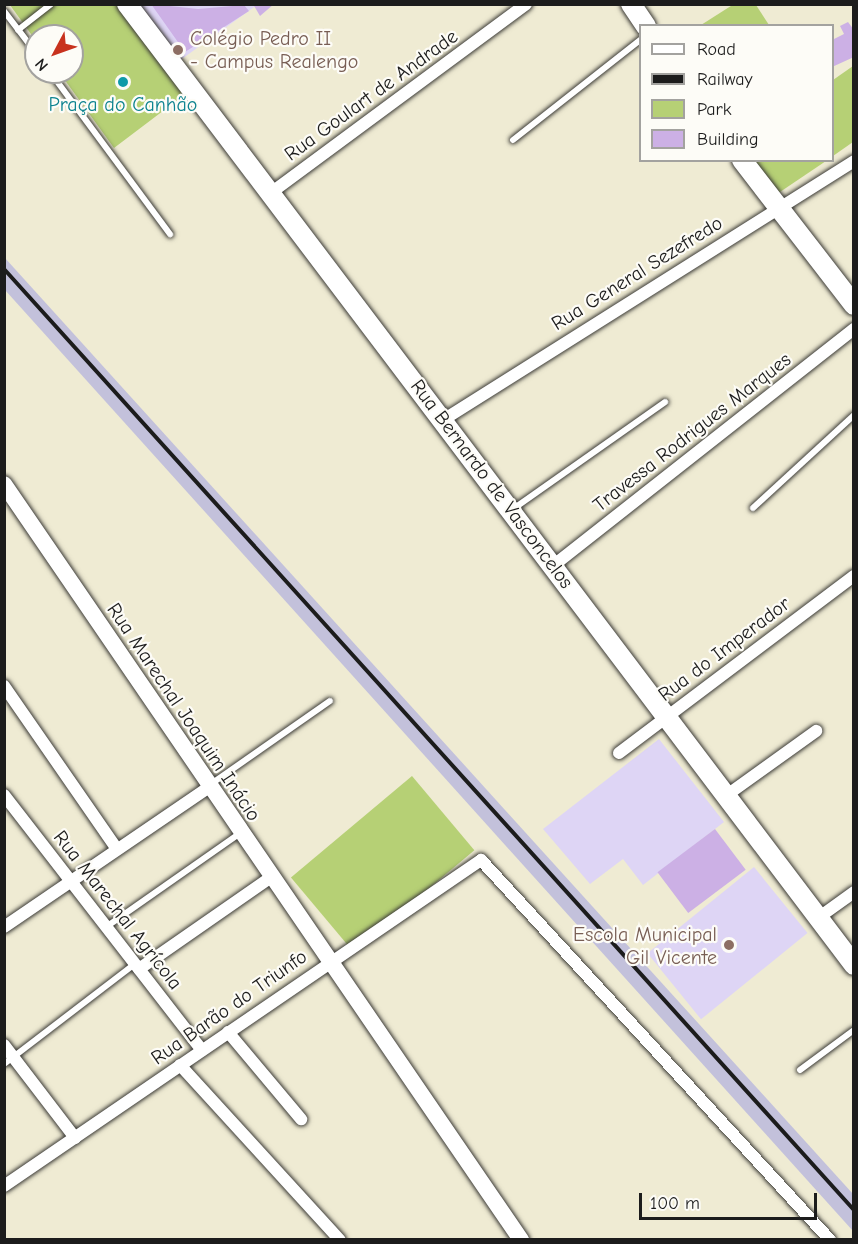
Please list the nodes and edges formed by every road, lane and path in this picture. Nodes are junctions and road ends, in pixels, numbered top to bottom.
1 (51, 4) edge
2 (128, 4) edge
3 (526, 4) edge
4 (631, 4) edge
5 (4, 11) edge
6 (645, 24) edge
7 (18, 30) junction
8 (24, 38) edge
9 (639, 41) edge
10 (59, 84) edge
11 (513, 140) dead end
12 (854, 161) edge
13 (743, 162) edge
14 (268, 195) junction
15 (776, 209) junction
16 (170, 234) dead end
17 (854, 305) edge
18 (854, 329) edge
19 (665, 402) dead end
20 (854, 415) edge
21 (443, 420) junction
22 (4, 484) edge
23 (753, 508) dead end
24 (512, 509) junction
25 (555, 565) junction
26 (854, 576) edge
27 (4, 686) edge
28 (330, 701) dead end
29 (668, 716) junction
30 (816, 730) dead end
31 (618, 753) dead end
32 (208, 787) junction
33 (4, 795) edge
34 (727, 795) junction
35 (240, 833) junction
36 (117, 849) junction
37 (270, 878) junction
38 (70, 881) junction
39 (854, 892) edge
40 (821, 922) junction
41 (4, 927) edge
42 (106, 928) junction
43 (848, 957) edge
44 (328, 963) junction
45 (137, 966) junction
46 (854, 1030) edge
47 (228, 1032) junction
48 (4, 1044) edge
49 (202, 1050) junction
50 (9, 1061) edge
51 (180, 1065) junction
52 (800, 1070) dead end
53 (301, 1119) dead end
54 (75, 1138) junction
55 (4, 1186) edge
56 (340, 1239) edge
57 (521, 1239) edge
58 (830, 1239) edge

1 - 7 lane
2 - 14 main road, Rua Bernardo de Vasconcelos
3 - 14 street, Rua Goulart de Andrade
4 - 6 main road
5 - 7 lane
7 - 8 lane
9 - 11 lane
10 - 16 lane
12 - 15 street, Rua General Sezefredo
13 - 15 main road
14 - 21 main road, Rua Bernardo de Vasconcelos
15 - 17 main road
15 - 21 street, Rua General Sezefredo
18 - 25 street, Travessa Rodrigues Marques
19 - 24 lane
20 - 23 lane
21 - 24 main road, Rua Bernardo de Vasconcelos
22 - 32 street, Rua Marechal Joaquim Inácio
24 - 25 main road, Rua Bernardo de Vasconcelos
25 - 29 main road, Rua Bernardo de Vasconcelos
26 - 29 street, Rua do Imperador
27 - 36 street
28 - 32 lane
29 - 31 street, Rua do Imperador
29 - 34 main road, Rua Bernardo de Vasconcelos
30 - 34 street
32 - 35 street, Rua Marechal Joaquim Inácio
32 - 36 street
33 - 38 street, Rua Marechal Agrícola
34 - 40 main road, Rua Bernardo de Vasconcelos
35 - 37 street, Rua Marechal Joaquim Inácio
35 - 42 lane
36 - 38 street
37 - 44 street, Rua Marechal Joaquim Inácio
37 - 45 street
38 - 41 street
38 - 42 street, Rua Marechal Agrícola
39 - 40 street
40 - 43 main road, Rua Bernardo de Vasconcelos
42 - 45 street, Rua Marechal Agrícola
44 - 47 street, Rua Barão do Triunfo
44 - 57 street, Rua Marechal Joaquim Inácio
44 - 58 street, Rua Barão do Triunfo
45 - 49 street, Rua Marechal Agrícola
45 - 50 lane
46 - 52 lane
47 - 49 street, Rua Barão do Triunfo
47 - 53 street
48 - 50 street
49 - 51 street, Rua Barão do Triunfo
50 - 54 street
51 - 54 street, Rua Barão do Triunfo
51 - 56 street
54 - 55 street, Rua Barão do Triunfo

